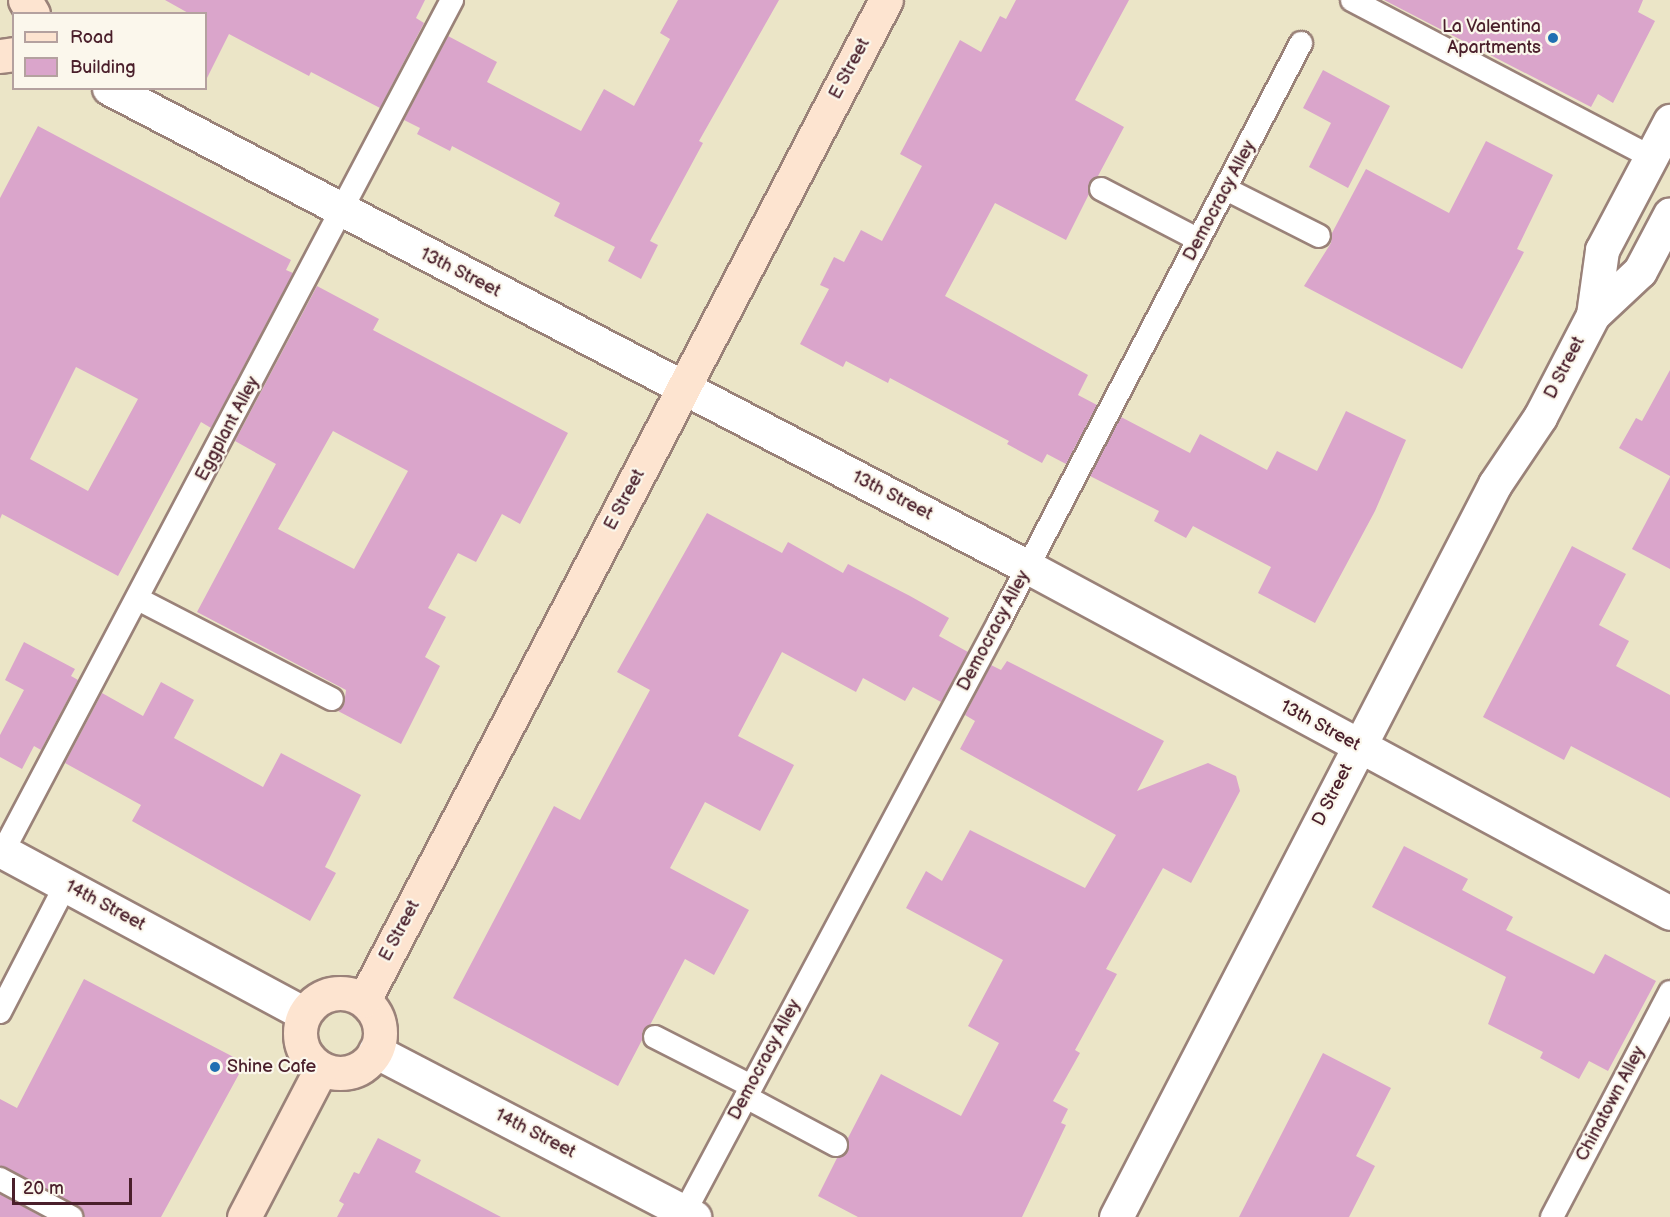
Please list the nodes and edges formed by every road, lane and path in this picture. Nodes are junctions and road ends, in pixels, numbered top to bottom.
1 (452, 0) edge
2 (886, 0) edge
3 (1352, 0) edge
4 (1302, 43) dead end
5 (113, 90) edge
6 (1670, 121) edge
7 (1651, 157) junction
8 (1101, 189) dead end
9 (1226, 189) junction
10 (343, 212) junction
11 (1670, 214) edge
12 (1319, 236) dead end
13 (1199, 240) junction
14 (1593, 315) junction
15 (683, 389) junction
16 (1028, 567) junction
17 (138, 599) junction
18 (332, 699) dead end
19 (1359, 746) junction
20 (1, 853) edge
21 (66, 884) junction
22 (1670, 914) edge
23 (1670, 992) edge
24 (364, 1000) junction
25 (0, 1012) edge
26 (304, 1014) junction
27 (655, 1037) dead end
28 (375, 1051) junction
29 (321, 1069) junction
30 (749, 1091) junction
31 (836, 1145) dead end
32 (0, 1179) edge
33 (687, 1215) edge
34 (71, 1217) edge
35 (244, 1217) edge
36 (1116, 1217) edge
37 (1552, 1217) edge

1 - 10 lane, Eggplant Alley
2 - 15 street, E Street
3 - 7 lane
4 - 9 lane, Democracy Alley
5 - 10 street, 13th Street
6 - 7 street, D Street
7 - 14 street, D Street
8 - 13 lane
9 - 12 lane
9 - 13 lane, Democracy Alley
10 - 15 street, 13th Street
10 - 17 lane, Eggplant Alley
11 - 14 street, D Street
13 - 16 lane, Democracy Alley
14 - 19 street, D Street
15 - 16 street, 13th Street
15 - 24 street, E Street
16 - 19 street, 13th Street
16 - 30 lane, Democracy Alley
17 - 18 lane
17 - 20 lane, Eggplant Alley
19 - 22 street, 13th Street
19 - 36 street, D Street
20 - 21 street, 14th Street
21 - 25 lane
21 - 26 street, 14th Street
23 - 37 lane, Chinatown Alley
24 - 26 street
24 - 28 street
26 - 29 street
27 - 30 lane
28 - 29 street
28 - 33 street, 14th Street
29 - 35 street
30 - 31 lane
30 - 33 lane, Democracy Alley
32 - 34 lane

